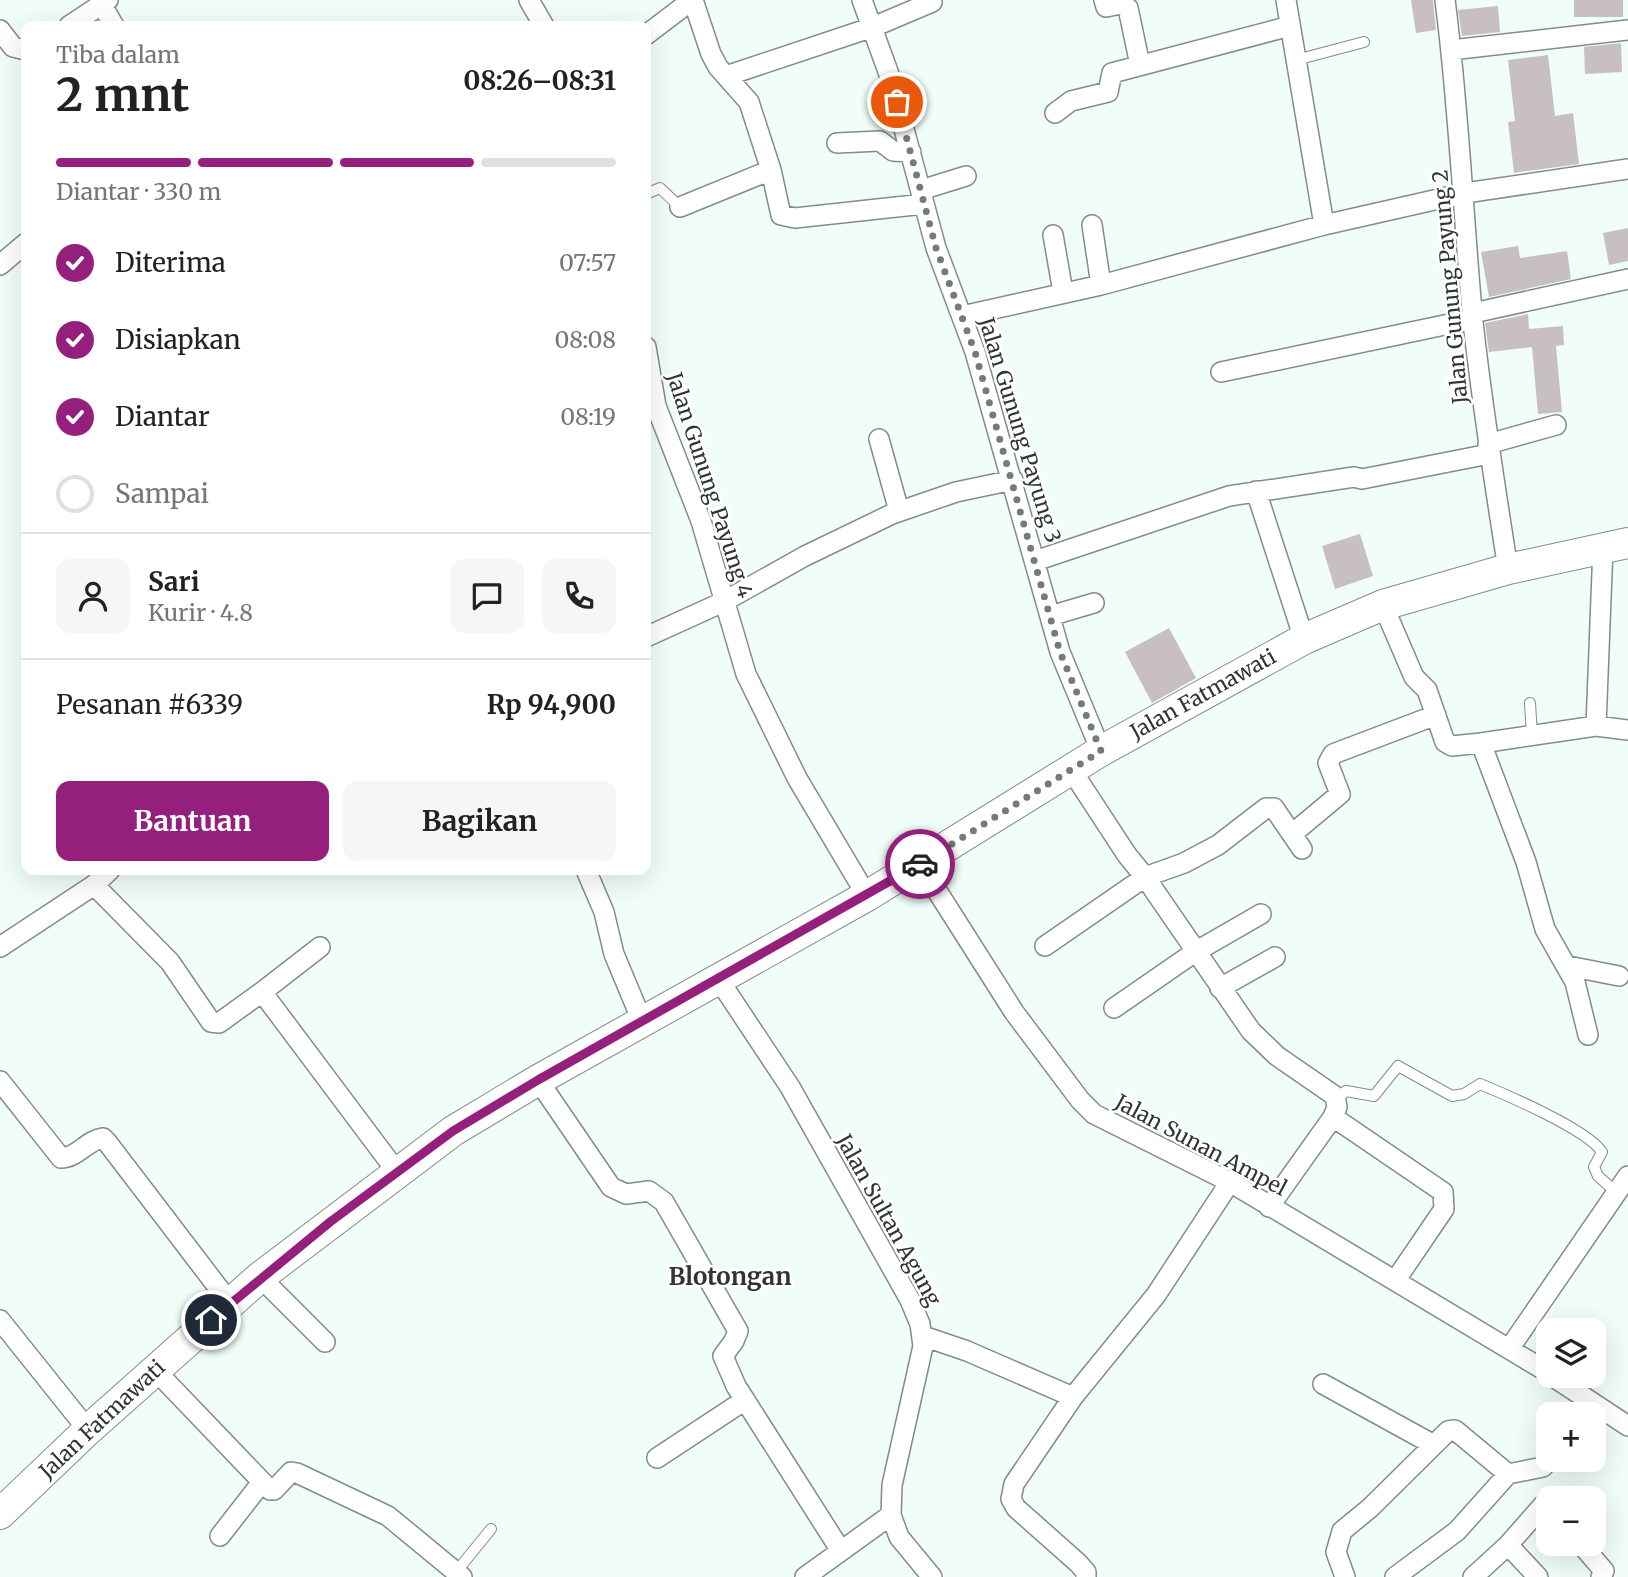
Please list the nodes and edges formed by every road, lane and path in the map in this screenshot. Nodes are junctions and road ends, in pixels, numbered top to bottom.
1 (529, 0) edge
2 (692, 0) edge
3 (862, 0) edge
4 (1104, 0) edge
5 (1286, 0) edge
6 (1445, 0) edge
7 (932, 2) dead end
8 (105, 3) edge
9 (77, 21) edge
10 (112, 21) edge
11 (541, 21) edge
12 (1290, 26) junction
13 (873, 27) junction
14 (0, 30) edge
15 (1628, 30) edge
16 (651, 31) edge
17 (1364, 42) dead end
18 (21, 49) edge
19 (1451, 50) junction
20 (1296, 60) junction
21 (1140, 65) junction
22 (726, 76) junction
23 (1055, 113) dead end
24 (837, 143) dead end
25 (911, 152) junction
26 (1628, 169) edge
27 (771, 170) junction
28 (966, 176) dead end
29 (651, 192) edge
30 (1465, 193) junction
31 (922, 197) junction
32 (680, 207) joint
33 (1092, 225) dead end
34 (1324, 225) junction
35 (1054, 235) dead end
36 (21, 247) edge
37 (0, 265) edge
38 (1628, 279) edge
39 (1101, 285) junction
40 (1063, 292) junction
41 (962, 316) junction
42 (1473, 316) junction
43 (1221, 372) dead end
44 (651, 409) edge
45 (1556, 425) dead end
46 (879, 439) dead end
47 (1488, 449) junction
48 (1013, 480) junction
49 (1256, 491) junction
50 (899, 511) junction
51 (1615, 545) edge
52 (1035, 561) junction
53 (1508, 569) junction
54 (723, 602) junction
55 (1094, 603) dead end
56 (1383, 605) junction
57 (1050, 616) junction
58 (651, 635) edge
59 (1304, 639) junction
60 (1530, 704) dead end
61 (1436, 715) junction
62 (1596, 726) junction
63 (1628, 730) edge
64 (1532, 735) junction
65 (1481, 743) junction
66 (1101, 751) junction
67 (1072, 771) junction
68 (920, 864) junction
69 (105, 875) edge
70 (588, 875) edge
71 (1145, 877) junction
72 (94, 886) junction
73 (867, 896) junction
74 (1261, 914) dead end
75 (1045, 946) dead end
76 (0, 947) edge
77 (320, 947) dead end
78 (1195, 952) junction
79 (1275, 957) dead end
80 (1568, 966) junction
81 (1619, 976) dead end
82 (719, 980) junction
83 (1220, 988) junction
84 (262, 992) junction
85 (1114, 1008) dead end
86 (642, 1021) junction
87 (1588, 1035) dead end
88 (538, 1080) junction
89 (0, 1082) edge
90 (1335, 1108) junction
91 (397, 1172) junction
92 (1628, 1176) edge
93 (1230, 1181) junction
94 (1617, 1193) junction
95 (1269, 1207) junction
96 (260, 1277) junction
97 (1395, 1281) junction
98 (230, 1303) junction
99 (0, 1320) edge
100 (923, 1336) junction
101 (325, 1342) dead end
102 (1509, 1349) junction
103 (1536, 1365) edge
104 (155, 1370) junction
105 (1323, 1384) dead end
106 (1568, 1388) edge
107 (1073, 1397) junction
108 (745, 1400) junction
109 (1585, 1402) edge
110 (1606, 1415) edge
111 (1628, 1426) edge
112 (88, 1430) junction
113 (1434, 1445) junction
114 (657, 1458) dead end
115 (1536, 1466) edge
116 (1508, 1474) junction
117 (262, 1482) junction
118 (0, 1514) edge
119 (891, 1515) junction
120 (1536, 1516) edge
121 (491, 1529) dead end
122 (220, 1536) dead end
123 (1508, 1545) junction
124 (841, 1551) junction
125 (1591, 1556) edge
126 (459, 1574) edge
127 (805, 1577) edge
128 (932, 1577) edge
129 (1086, 1577) edge
130 (1345, 1577) edge
131 (1395, 1577) edge
132 (1473, 1577) edge
133 (1538, 1577) edge
134 (1601, 1577) edge

1 - 11 street
2 - 16 street
2 - 22 street
3 - 13 street, Jalan Gunung Payung 3
4 - 21 street
5 - 12 street
6 - 19 street, Jalan Gunung Payung 2
7 - 13 street
8 - 9 street
8 - 10 street
12 - 20 street
12 - 21 street
13 - 22 street
13 - 25 street, Jalan Gunung Payung 3
14 - 18 street
15 - 19 street
17 - 20 lane
19 - 30 street, Jalan Gunung Payung 2
20 - 34 street
21 - 23 street
22 - 27 street
24 - 25 street
25 - 31 street, Jalan Gunung Payung 3
26 - 30 street
27 - 31 street
27 - 32 street
28 - 31 street
29 - 32 lane
30 - 34 street
30 - 42 street, Jalan Gunung Payung 2
31 - 41 street, Jalan Gunung Payung 3
33 - 39 street
34 - 39 street
35 - 40 street
36 - 37 street
38 - 42 street
39 - 40 street
40 - 41 street
41 - 48 street, Jalan Gunung Payung 3
42 - 43 street
42 - 47 street, Jalan Gunung Payung 2
44 - 54 street, Jalan Gunung Payung 4
45 - 47 street
46 - 50 street
47 - 49 street
47 - 53 street, Jalan Gunung Payung 2
48 - 50 street
48 - 52 street, Jalan Gunung Payung 3
49 - 52 street
49 - 59 street
50 - 54 street
51 - 53 main road, Jalan Fatmawati
51 - 62 street
52 - 57 street, Jalan Gunung Payung 3
53 - 56 main road, Jalan Fatmawati
54 - 58 street
54 - 73 street, Jalan Gunung Payung 4
55 - 57 street
56 - 59 main road, Jalan Fatmawati
56 - 61 street
57 - 66 street, Jalan Gunung Payung 3
59 - 66 main road, Jalan Fatmawati
60 - 64 lane
61 - 65 street
61 - 71 street
62 - 63 street
62 - 64 street
64 - 65 street
65 - 80 street
66 - 67 main road, Jalan Fatmawati
67 - 68 main road, Jalan Fatmawati
67 - 71 street
68 - 73 main road, Jalan Fatmawati
68 - 93 street, Jalan Sunan Ampel
69 - 72 street
70 - 86 street
71 - 75 street
71 - 78 street
72 - 76 street
72 - 84 street
73 - 82 main road, Jalan Fatmawati
74 - 78 street
77 - 84 street
78 - 83 street
78 - 85 street
79 - 83 street
80 - 81 street
80 - 87 street
82 - 86 main road, Jalan Fatmawati
82 - 100 street, Jalan Sultan Agung
83 - 90 street
84 - 91 street
86 - 88 main road, Jalan Fatmawati
88 - 91 main road, Jalan Fatmawati
88 - 108 street
89 - 98 street
90 - 94 lane
90 - 95 street
90 - 97 street
91 - 96 main road, Jalan Fatmawati
92 - 94 street
93 - 95 street, Jalan Sunan Ampel
93 - 107 street
94 - 102 street
95 - 97 street, Jalan Sunan Ampel
96 - 98 main road, Jalan Fatmawati
96 - 101 street
97 - 102 street, Jalan Sunan Ampel
98 - 104 main road, Jalan Fatmawati
99 - 112 street
100 - 107 street
100 - 119 street, Jalan Sultan Agung
102 - 103 street, Jalan Sunan Ampel
104 - 112 main road, Jalan Fatmawati
104 - 117 street
105 - 113 street
106 - 109 street, Jalan Sunan Ampel
107 - 129 street
108 - 114 street
108 - 124 street
110 - 111 street, Jalan Sunan Ampel
112 - 118 main road, Jalan Fatmawati
113 - 116 street
113 - 130 street
115 - 116 street
116 - 131 street
117 - 122 street
117 - 126 street
119 - 124 street
119 - 128 street
120 - 123 street
121 - 126 lane
123 - 132 street
123 - 133 street
124 - 127 street
125 - 134 street

